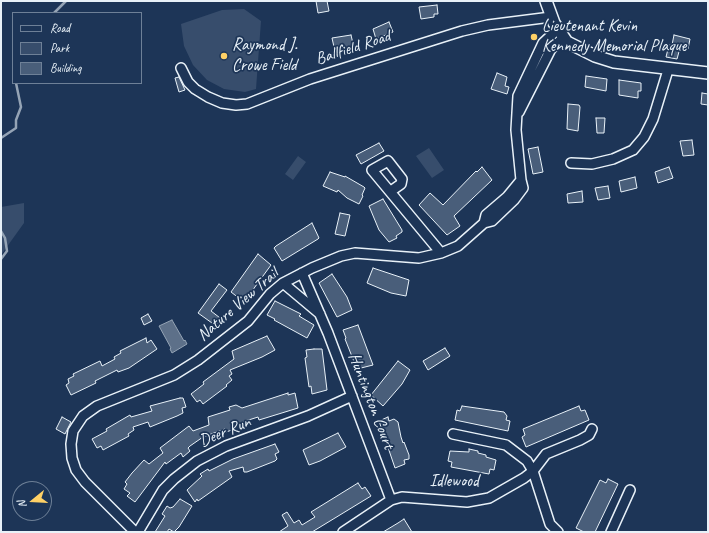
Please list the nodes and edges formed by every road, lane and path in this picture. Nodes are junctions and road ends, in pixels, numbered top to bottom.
1 (546, 1) edge
2 (551, 17) junction
3 (561, 33) junction
4 (181, 68) dead end
5 (668, 70) junction
6 (708, 73) edge
7 (571, 163) dead end
8 (391, 191) dead end
9 (441, 253) junction
10 (302, 273) junction
11 (283, 283) junction
12 (321, 315) junction
13 (352, 396) junction
14 (592, 429) dead end
15 (453, 434) dead end
16 (533, 471) junction
17 (630, 490) dead end
18 (391, 500) junction
19 (136, 532) edge
20 (342, 532) edge
21 (558, 532) edge
22 (611, 532) edge

1 - 2 main road
2 - 3 main road
2 - 4 street, Ballfield Road
3 - 5 main road
3 - 9 street, Nature View Trail
5 - 6 main road
5 - 7 street
8 - 9 street
9 - 10 street, Nature View Trail
10 - 11 street, Nature View Trail
10 - 12 street, Huntington Court
11 - 12 street, Huntington Court
11 - 19 street, Nature View Trail
12 - 13 street, Huntington Court
13 - 18 street, Huntington Court
13 - 19 street, Deer Run
14 - 16 street, Idlewood
15 - 16 street
16 - 18 street, Idlewood
16 - 21 street
17 - 22 street
18 - 20 street

